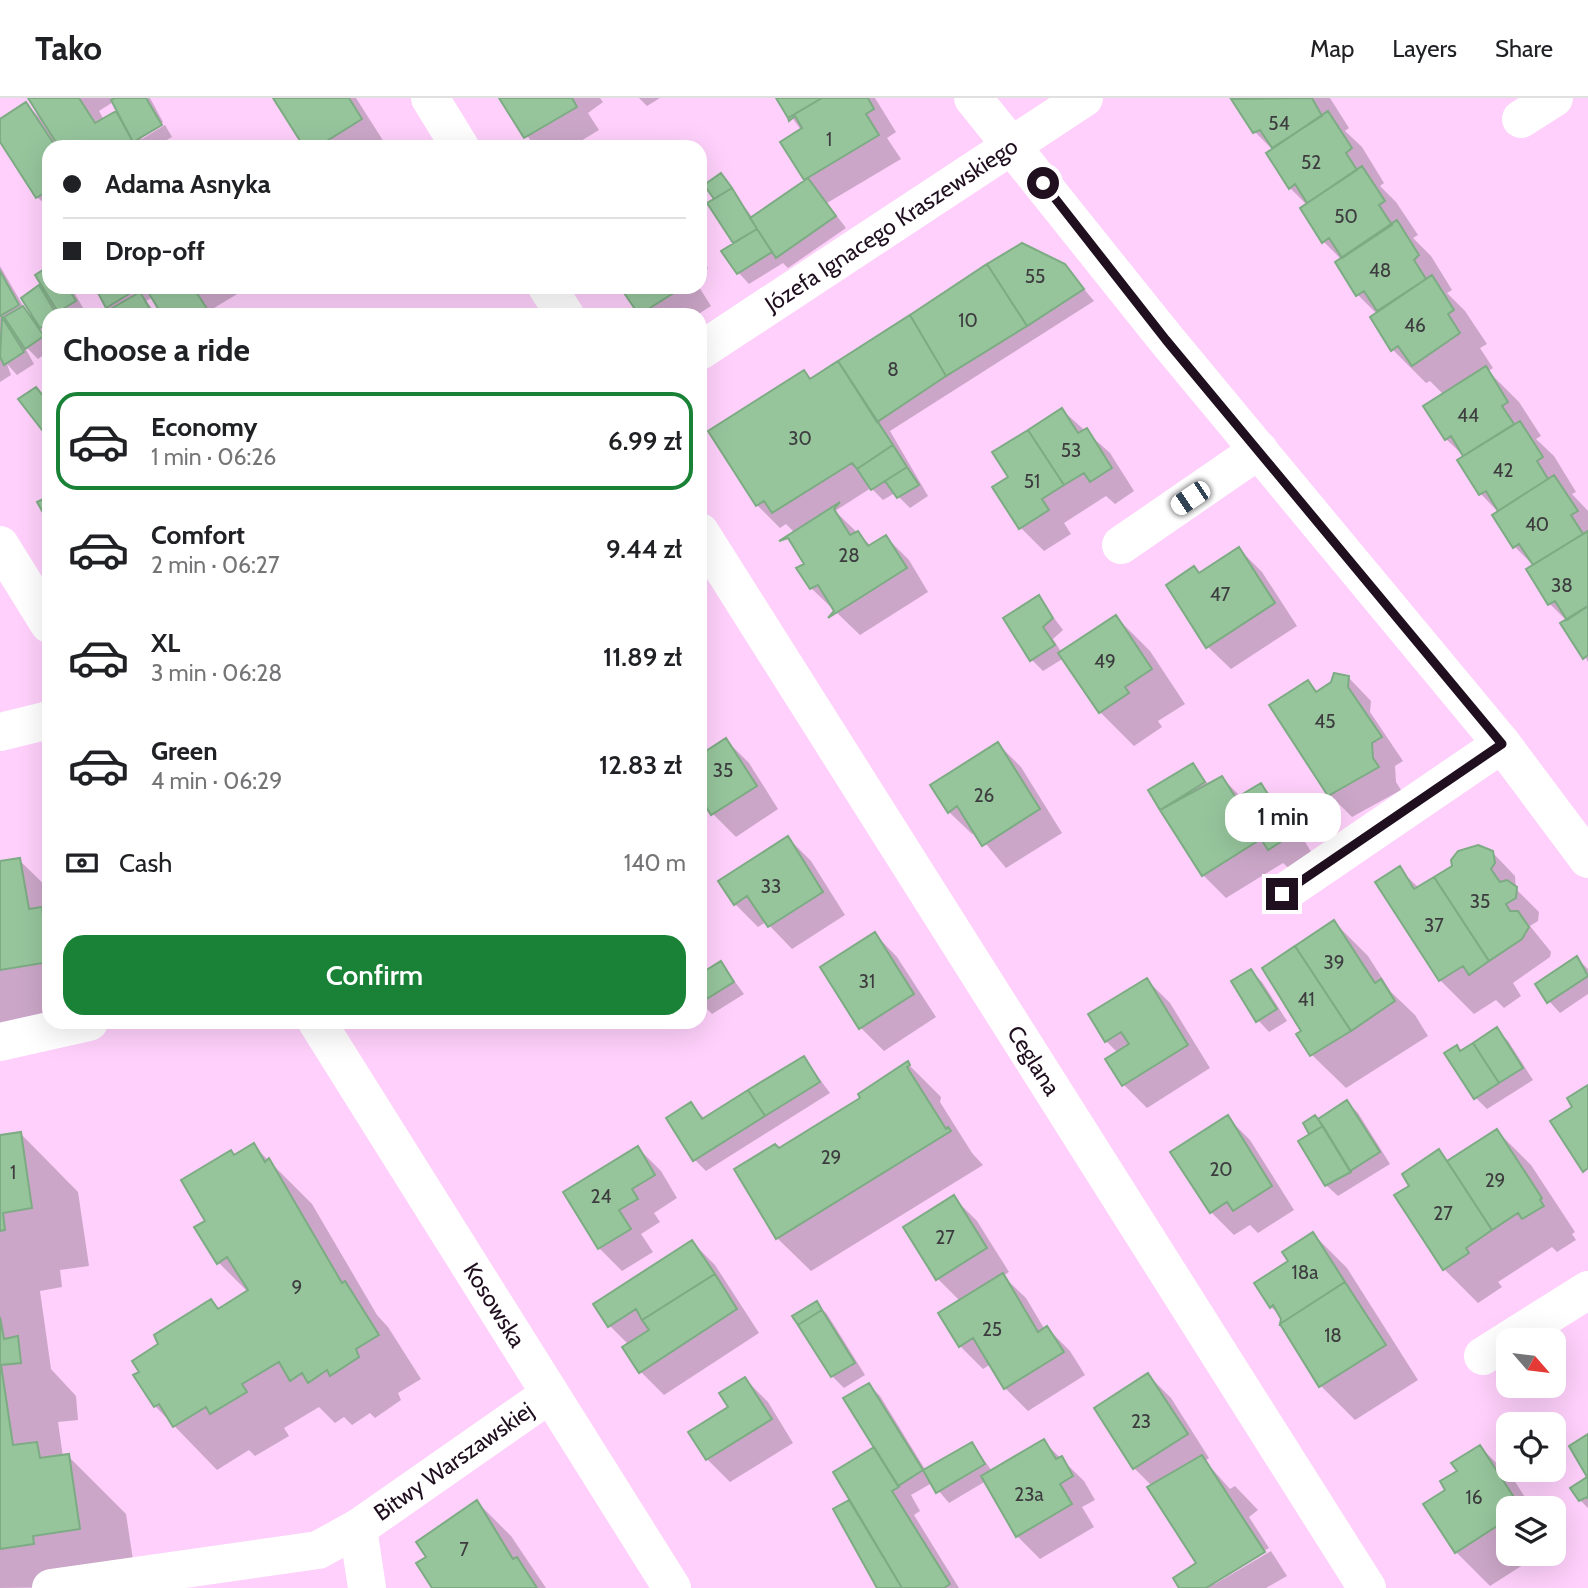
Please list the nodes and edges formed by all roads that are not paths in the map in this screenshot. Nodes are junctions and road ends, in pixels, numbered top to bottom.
1 (430, 98) edge
2 (973, 98) edge
3 (1084, 98) edge
4 (1554, 98) edge
5 (1521, 119) dead end
6 (456, 140) edge
7 (1012, 146) junction
8 (707, 347) edge
9 (1259, 450) junction
10 (707, 543) edge
11 (0, 545) edge
12 (1121, 545) dead end
13 (42, 613) edge
14 (42, 722) edge
15 (0, 732) edge
16 (1502, 744) junction
17 (1588, 859) edge
18 (1282, 894) dead end
19 (58, 1029) edge
20 (321, 1029) edge
21 (0, 1042) edge
22 (1588, 1290) edge
23 (1483, 1356) dead end
24 (550, 1394) junction
25 (358, 1528) junction
26 (51, 1588) edge
27 (368, 1588) edge
28 (672, 1588) edge
29 (1367, 1588) edge

1 - 6 street
2 - 7 street
3 - 7 street, Józefa Ignacego Kraszewskiego
4 - 5 street
7 - 8 street, Józefa Ignacego Kraszewskiego
7 - 9 street
9 - 12 street
9 - 16 street
10 - 29 street, Ceglana
11 - 13 street
14 - 15 street
16 - 17 street
16 - 18 street
19 - 21 street
20 - 24 street, Kosowska
22 - 23 street
24 - 25 street, Bitwy Warszawskiej
24 - 28 street, Kosowska
25 - 26 street, Bitwy Warszawskiej
25 - 27 street, Bitwy Warszawskiej

